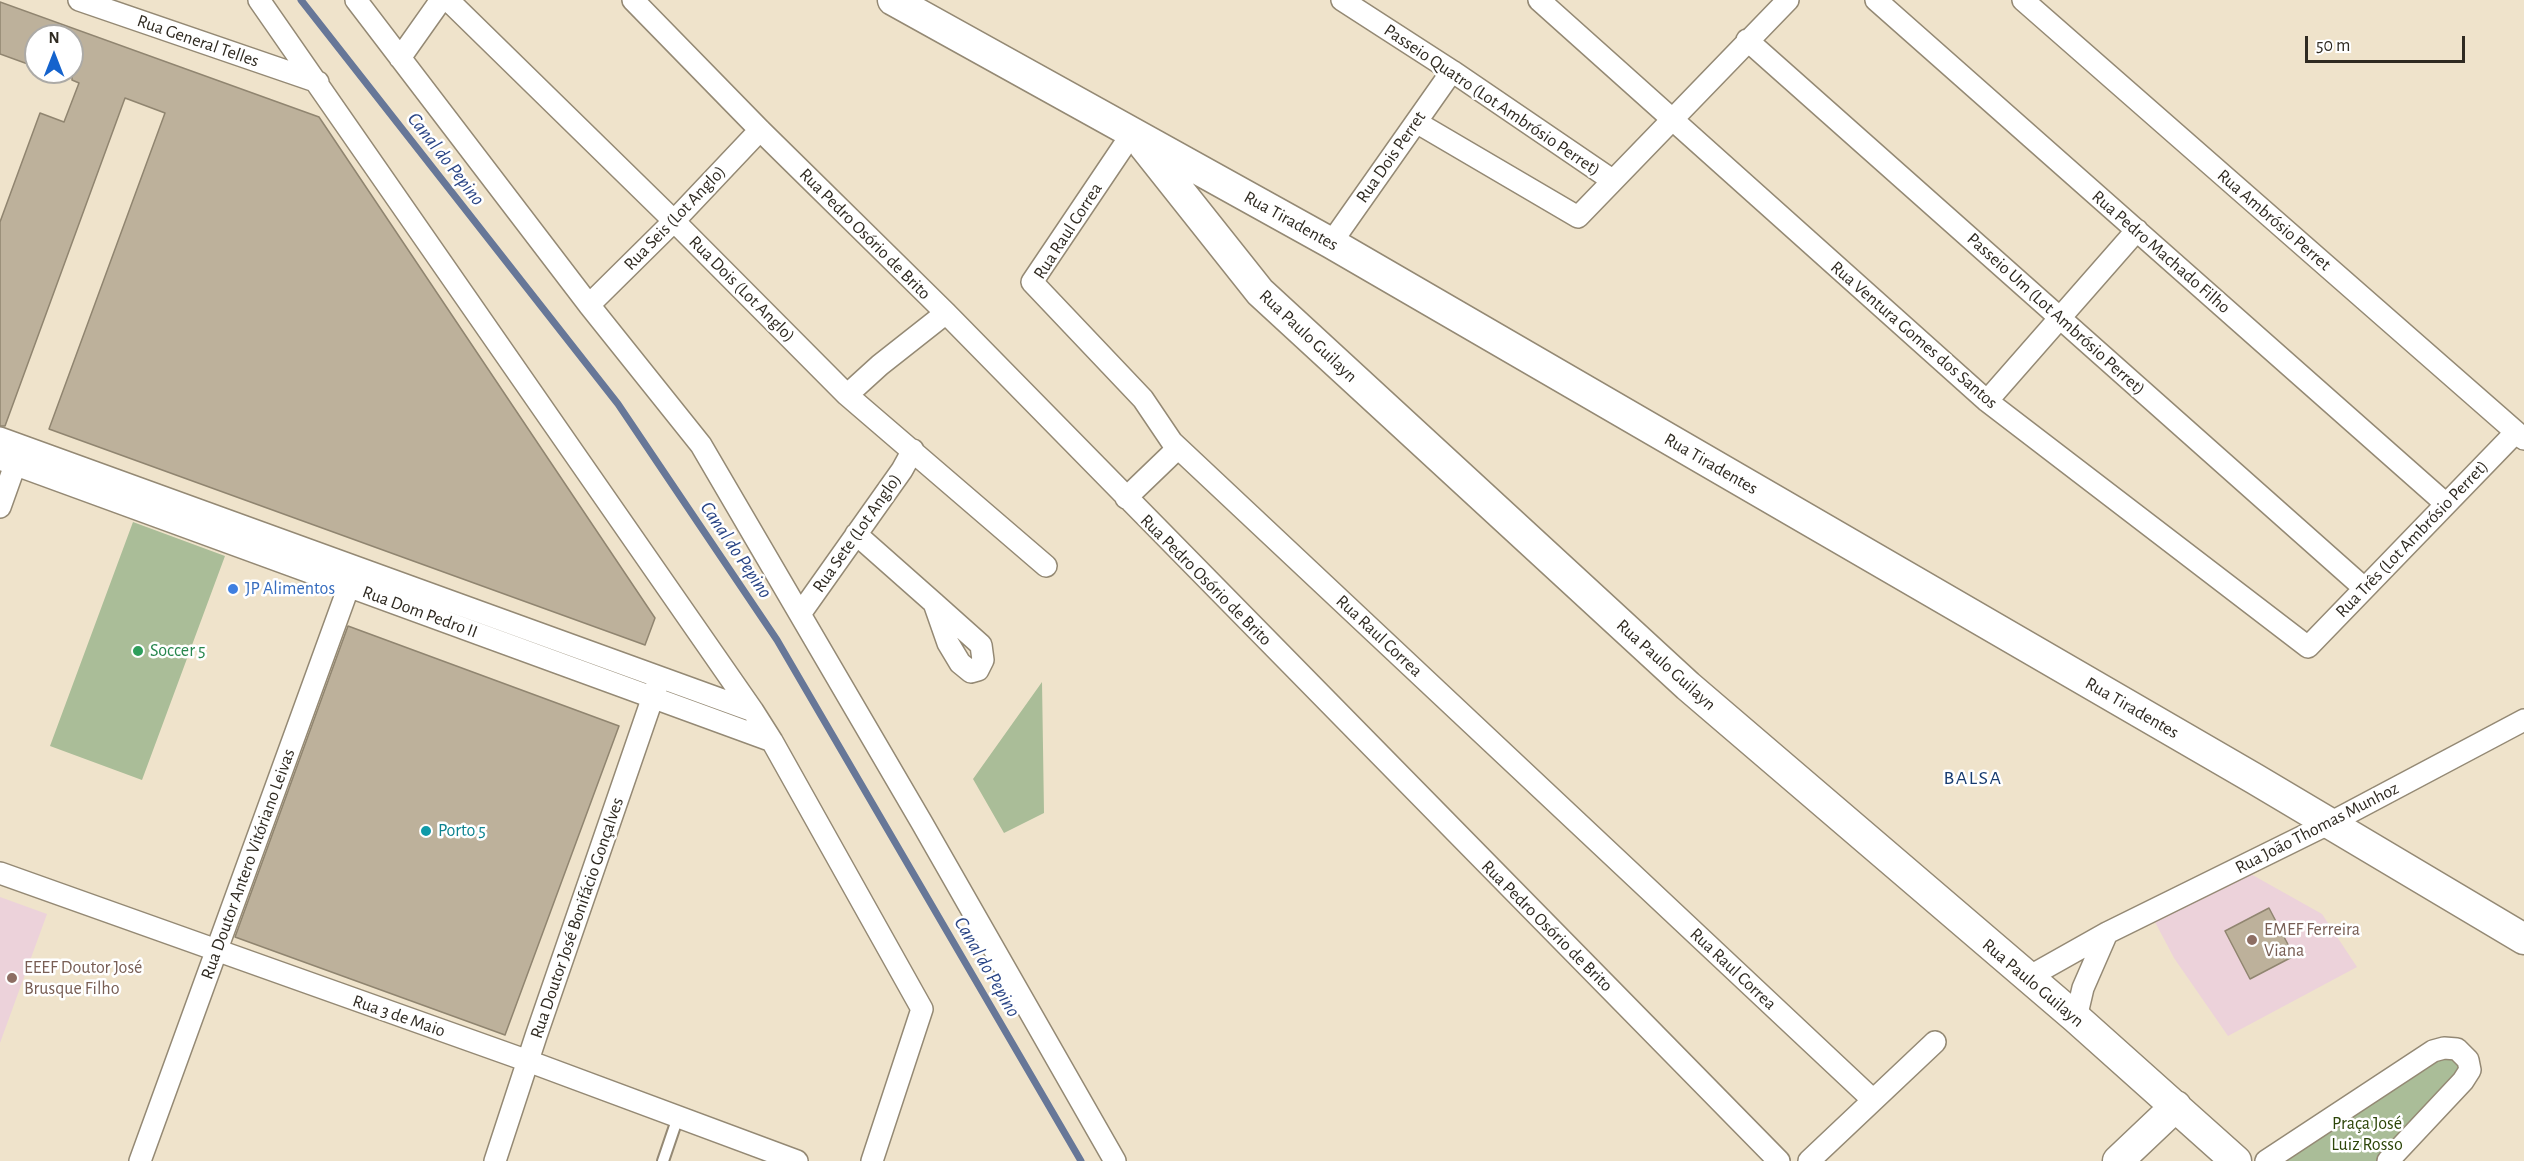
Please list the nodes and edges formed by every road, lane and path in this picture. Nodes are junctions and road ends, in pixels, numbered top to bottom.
1 (79, 0) edge
2 (259, 0) edge
3 (356, 0) edge
4 (441, 0) edge
5 (448, 0) edge
6 (633, 0) edge
7 (893, 0) edge
8 (1342, 0) edge
9 (1539, 0) edge
10 (1788, 0) edge
11 (1876, 0) edge
12 (2023, 0) edge
13 (1748, 40) junction
14 (400, 58) junction
15 (1452, 71) junction
16 (318, 82) junction
17 (1671, 120) junction
18 (1416, 122) junction
19 (760, 130) junction
20 (1133, 132) junction
21 (1612, 180) junction
22 (674, 221) junction
23 (2137, 230) junction
24 (1331, 243) junction
25 (589, 305) junction
26 (946, 313) junction
27 (2061, 319) junction
28 (847, 395) junction
29 (1987, 401) junction
30 (2520, 436) edge
31 (0, 438) edge
32 (1178, 448) junction
33 (913, 450) junction
34 (13, 456) edge
35 (1126, 498) junction
36 (2446, 504) junction
37 (0, 507) edge
38 (856, 534) junction
39 (1046, 566) dead end
40 (353, 576) junction
41 (2364, 588) junction
42 (934, 603) dead end
43 (800, 614) junction
44 (525, 628) junction
45 (2308, 646) joint
46 (516, 648) junction
47 (660, 676) junction
48 (652, 699) junction
49 (753, 711) junction
50 (2524, 720) edge
51 (772, 741) junction
52 (2328, 824) junction
53 (0, 873) edge
54 (2107, 933) junction
55 (2524, 939) edge
56 (217, 951) junction
57 (2027, 978) junction
58 (2076, 1018) junction
59 (1935, 1042) dead end
60 (528, 1061) junction
61 (1872, 1100) junction
62 (2176, 1106) junction
63 (678, 1117) junction
64 (140, 1161) edge
65 (495, 1161) edge
66 (663, 1161) edge
67 (796, 1161) edge
68 (872, 1161) edge
69 (1115, 1161) edge
70 (1779, 1161) edge
71 (1809, 1161) edge
72 (2118, 1161) edge
73 (2236, 1161) edge
74 (2266, 1161) edge
75 (2388, 1161) edge

1 - 16 street, Rua General Telles
2 - 16 street
3 - 14 street
4 - 14 street
5 - 22 street, Rua Dois (Lot Anglo)
6 - 19 street, Rua Pedro Osório de Brito
7 - 20 street, Rua Tiradentes
8 - 15 street, Passeio Quatro (Lot Ambrósio Perret)
9 - 17 street, Rua Ventura Gomes dos Santos
10 - 13 street
11 - 23 street, Rua Pedro Machado Filho
12 - 30 street, Rua Ambrósio Perret
13 - 17 street
13 - 27 street, Passeio Um (Lot Ambrósio Perret)
14 - 25 street
15 - 18 street, Rua Dois Perret
15 - 21 street, Passeio Quatro (Lot Ambrósio Perret)
16 - 49 street
17 - 21 street
17 - 29 street, Rua Ventura Gomes dos Santos
18 - 21 street
18 - 24 street, Rua Dois Perret
19 - 22 street, Rua Seis (Lot Anglo)
19 - 26 street, Rua Pedro Osório de Brito
20 - 24 street, Rua Tiradentes
20 - 32 street, Rua Raul Correa
20 - 57 street, Rua Paulo Guilayn
22 - 25 street, Rua Seis (Lot Anglo)
22 - 28 street, Rua Dois (Lot Anglo)
23 - 27 street
23 - 36 street, Rua Pedro Machado Filho
24 - 52 street, Rua Tiradentes
25 - 43 street
26 - 28 street
26 - 35 street, Rua Pedro Osório de Brito
27 - 29 street
27 - 41 street, Passeio Um (Lot Ambrósio Perret)
28 - 33 street, Rua Dois (Lot Anglo)
29 - 45 street, Rua Ventura Gomes dos Santos
30 - 36 street, Rua Três (Lot Ambrósio Perret)
31 - 34 street, Rua Dom Pedro II
32 - 35 street
32 - 61 street, Rua Raul Correa
33 - 38 street, Rua Sete (Lot Anglo)
33 - 39 street, Rua Dois (Lot Anglo)
34 - 37 street
34 - 40 street, Rua Dom Pedro II
35 - 70 street, Rua Pedro Osório de Brito
36 - 41 street, Rua Três (Lot Ambrósio Perret)
38 - 42 street
38 - 43 street, Rua Sete (Lot Anglo)
40 - 44 street, Rua Dom Pedro II
40 - 46 street, Rua Dom Pedro II
40 - 56 street, Rua Doutor Antero Vitóriano Leivas
41 - 45 street, Rua Três (Lot Ambrósio Perret)
43 - 69 street
44 - 46 street
44 - 47 street, Rua Dom Pedro II
46 - 48 street, Rua Dom Pedro II
47 - 48 street, Rua Doutor José Bonifácio Gonçalves
47 - 49 street, Rua Dom Pedro II
48 - 51 street, Rua Dom Pedro II
48 - 60 street, Rua Doutor José Bonifácio Gonçalves
49 - 51 street
50 - 52 street, Rua João Thomas Munhoz
51 - 68 street
52 - 54 street, Rua João Thomas Munhoz
52 - 55 street, Rua Tiradentes
53 - 56 street, Rua 3 de Maio
54 - 57 street, Rua João Thomas Munhoz
54 - 58 street
56 - 60 street, Rua 3 de Maio
56 - 64 street, Rua Doutor Antero Vitóriano Leivas
57 - 58 street, Rua Paulo Guilayn
58 - 62 street, Rua Paulo Guilayn
59 - 61 street
60 - 63 street, Rua 3 de Maio
60 - 65 street, Rua Doutor José Bonifácio Gonçalves
61 - 71 street
62 - 72 street
62 - 73 street, Rua Paulo Guilayn
63 - 66 lane
63 - 67 street, Rua 3 de Maio
74 - 75 street

